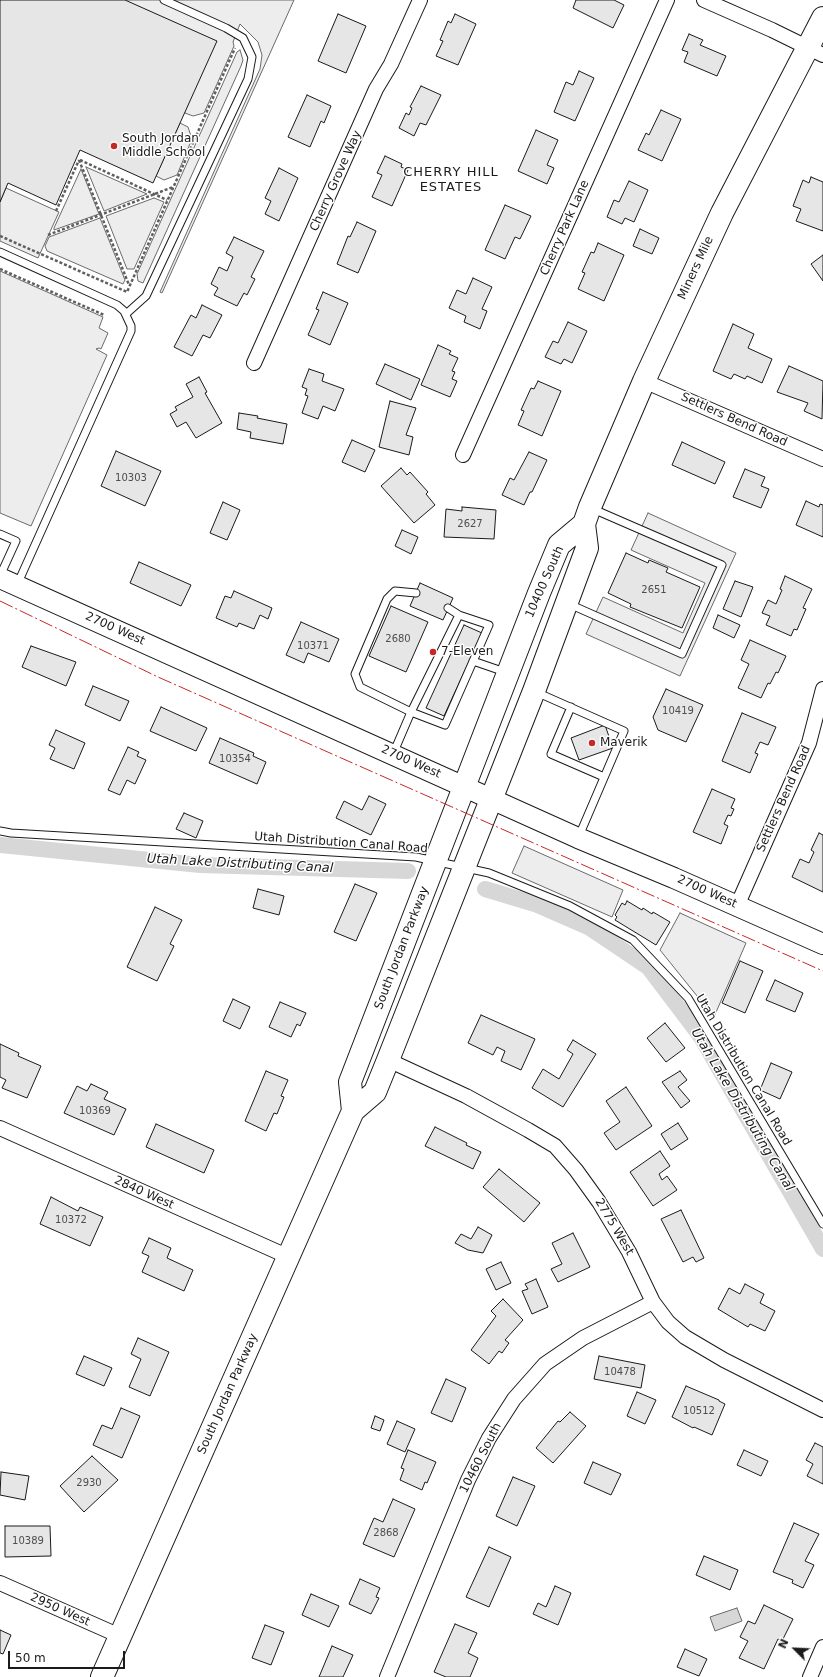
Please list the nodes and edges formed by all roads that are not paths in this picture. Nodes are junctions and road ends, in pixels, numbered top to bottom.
1 (164, 0) edge
2 (420, 0) edge
3 (666, 0) edge
4 (704, 0) edge
5 (823, 18) edge
6 (816, 51) edge
7 (0, 252) edge
8 (126, 314) junction
9 (254, 363) dead end
10 (644, 381) junction
11 (463, 455) dead end
12 (823, 459) edge
13 (587, 516) junction
14 (0, 534) edge
15 (6, 580) edge
16 (416, 593) dead end
17 (566, 603) junction
18 (448, 608) dead end
19 (459, 615) junction
20 (473, 661) junction
21 (509, 673) junction
22 (823, 689) edge
23 (534, 691) junction
24 (570, 707) junction
25 (411, 712) junction
26 (393, 754) junction
27 (604, 777) junction
28 (464, 786) junction
29 (491, 799) junction
30 (0, 831) edge
31 (578, 838) junction
32 (436, 862) junction
33 (464, 868) junction
34 (737, 906) junction
35 (823, 944) edge
36 (388, 1060) junction
37 (353, 1111) junction
38 (0, 1128) edge
39 (823, 1224) edge
40 (289, 1257) junction
41 (653, 1302) junction
42 (823, 1410) edge
43 (0, 1583) edge
44 (120, 1636) junction
45 (823, 1647) edge
46 (102, 1677) edge
47 (387, 1677) edge
48 (810, 1677) edge

1 - 8 lane
2 - 9 street, Cherry Grove Way
3 - 11 street, Cherry Park Lane
4 - 6 street
5 - 6 main road, Miners Mile
6 - 10 main road, Miners Mile
7 - 8 lane
8 - 15 lane
10 - 12 street, Settlers Bend Road
10 - 13 main road, Miners Mile
13 - 17 main road
13 - 17 lane
13 - 21 main road, 10400 South
14 - 15 lane
15 - 26 main road, 2700 West
16 - 25 lane
17 - 23 main road
18 - 19 lane
19 - 20 lane
19 - 25 lane
20 - 21 lane
20 - 25 lane
21 - 28 main road, 10400 South
22 - 34 street, Settlers Bend Road
23 - 24 lane
23 - 29 main road
24 - 27 lane
24 - 27 lane
25 - 26 lane
26 - 28 main road, 2700 West
27 - 31 lane
28 - 29 main road, 2700 West
28 - 32 main road, South Jordan Parkway
29 - 31 main road, 2700 West
29 - 33 main road, South Jordan Parkway
30 - 32 lane, Utah Distribution Canal Road
31 - 34 main road, 2700 West
32 - 33 lane, Utah Distribution Canal Road
32 - 37 main road, South Jordan Parkway
33 - 36 main road, South Jordan Parkway
33 - 39 lane, Utah Distribution Canal Road
34 - 35 main road, 2700 West
36 - 37 main road, South Jordan Parkway
36 - 41 street, 2775 West
37 - 40 main road, South Jordan Parkway
38 - 40 street, 2840 West
40 - 44 main road, South Jordan Parkway
41 - 42 street, 2775 West
41 - 47 street, 10460 South
43 - 44 street, 2950 West
44 - 46 main road, South Jordan Parkway
45 - 48 street

